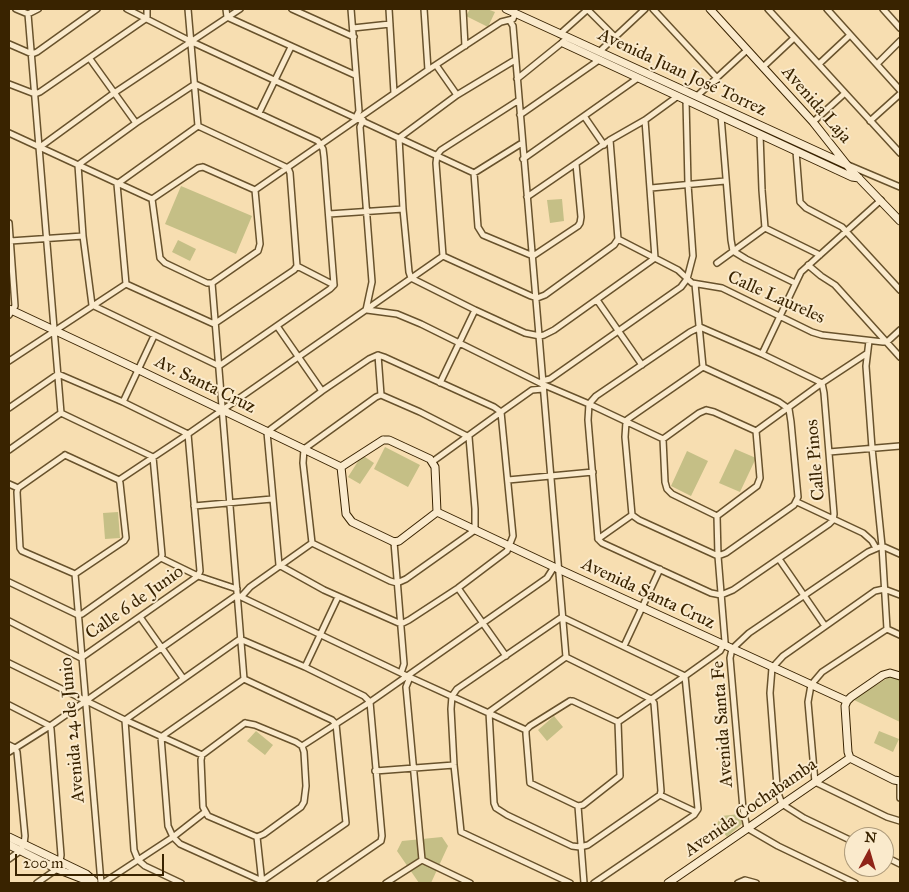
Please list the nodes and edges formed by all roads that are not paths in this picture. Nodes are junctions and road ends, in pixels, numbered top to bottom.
1 (16, 9) edge
2 (38, 9) edge
3 (97, 9) edge
4 (127, 9) edge
5 (147, 9) edge
6 (188, 9) edge
7 (226, 9) edge
8 (240, 9) edge
9 (292, 9) edge
10 (351, 9) edge
11 (389, 9) edge
12 (424, 9) edge
13 (463, 9) edge
14 (506, 9) edge
15 (587, 9) edge
16 (644, 9) edge
17 (653, 9) edge
18 (768, 9) edge
19 (827, 9) edge
20 (883, 9) edge
21 (714, 10) edge
22 (515, 13) junction
23 (28, 14) junction
24 (227, 17) junction
25 (147, 18) junction
26 (510, 21) junction
27 (390, 24) junction
28 (353, 28) junction
29 (900, 28) edge
30 (560, 34) junction
31 (850, 35) junction
32 (614, 36) junction
33 (354, 37) junction
34 (794, 38) junction
35 (566, 40) junction
36 (190, 41) junction
37 (900, 41) edge
38 (9, 44) edge
39 (465, 46) junction
40 (291, 47) junction
41 (747, 50) junction
42 (599, 52) junction
43 (32, 54) junction
44 (90, 58) junction
45 (516, 60) junction
46 (599, 60) junction
47 (819, 64) junction
48 (877, 64) junction
49 (436, 65) junction
50 (763, 67) junction
51 (428, 70) junction
52 (355, 75) junction
53 (638, 78) junction
54 (717, 78) junction
55 (517, 79) junction
56 (275, 80) junction
57 (9, 84) edge
58 (195, 84) junction
59 (900, 90) edge
60 (114, 93) junction
61 (394, 93) junction
62 (845, 93) junction
63 (35, 94) junction
64 (900, 94) edge
65 (457, 95) junction
66 (678, 96) junction
67 (697, 96) junction
68 (518, 100) junction
69 (686, 100) junction
70 (259, 113) junction
71 (520, 115) junction
72 (584, 116) junction
73 (721, 116) junction
74 (359, 119) junction
75 (645, 120) junction
76 (870, 121) junction
77 (812, 122) junction
78 (136, 123) junction
79 (198, 126) junction
80 (9, 133) edge
81 (760, 134) junction
82 (399, 138) junction
83 (610, 140) junction
84 (321, 144) junction
85 (522, 144) junction
86 (604, 145) junction
87 (40, 147) junction
88 (796, 151) junction
89 (900, 153) edge
90 (437, 155) junction
91 (523, 159) junction
92 (576, 164) junction
93 (78, 165) junction
94 (847, 165) junction
95 (288, 168) junction
96 (474, 173) junction
97 (860, 178) junction
98 (726, 181) junction
99 (117, 184) junction
100 (688, 184) junction
101 (900, 187) edge
102 (650, 188) junction
103 (255, 190) junction
104 (526, 197) junction
105 (152, 200) junction
106 (881, 200) junction
107 (403, 208) junction
108 (366, 212) junction
109 (329, 214) junction
110 (900, 221) edge
111 (9, 223) edge
112 (766, 228) junction
113 (847, 232) junction
114 (83, 236) junction
115 (46, 239) junction
116 (618, 240) junction
117 (10, 241) junction
118 (733, 251) junction
119 (820, 254) junction
120 (443, 256) junction
121 (533, 256) junction
122 (655, 258) junction
123 (717, 263) dead end
124 (808, 265) junction
125 (297, 266) junction
126 (411, 278) junction
127 (687, 279) junction
128 (212, 283) junction
129 (795, 283) junction
130 (126, 284) junction
131 (696, 284) junction
132 (334, 285) junction
133 (900, 290) edge
134 (536, 298) junction
135 (597, 300) junction
136 (92, 305) junction
137 (366, 310) junction
138 (475, 310) junction
139 (10, 312) edge
140 (780, 316) junction
141 (214, 324) junction
142 (277, 326) junction
143 (700, 327) junction
144 (54, 330) junction
145 (618, 330) junction
146 (900, 330) edge
147 (154, 336) junction
148 (540, 336) junction
149 (869, 341) junction
150 (887, 342) junction
151 (458, 343) junction
152 (762, 354) junction
153 (866, 354) junction
154 (378, 355) junction
155 (298, 356) junction
156 (900, 357) edge
157 (9, 361) edge
158 (642, 365) junction
159 (218, 366) junction
160 (703, 367) junction
161 (139, 370) junction
162 (58, 374) junction
163 (440, 383) junction
164 (822, 383) junction
165 (542, 384) junction
166 (322, 391) junction
167 (381, 395) junction
168 (123, 402) junction
169 (589, 404) junction
170 (9, 408) edge
171 (788, 409) junction
172 (223, 410) junction
173 (501, 412) junction
174 (61, 414) junction
175 (626, 422) junction
176 (756, 431) junction
177 (267, 432) junction
178 (188, 434) junction
179 (469, 437) junction
180 (663, 439) junction
181 (900, 446) edge
182 (872, 448) junction
183 (304, 449) junction
184 (9, 450) edge
185 (829, 452) junction
186 (154, 457) junction
187 (432, 462) junction
188 (341, 467) junction
189 (593, 472) junction
190 (550, 476) junction
191 (119, 480) junction
192 (508, 480) junction
193 (9, 484) edge
194 (18, 488) junction
195 (272, 499) junction
196 (796, 502) junction
197 (231, 503) junction
198 (194, 506) junction
199 (437, 512) junction
200 (632, 515) junction
201 (717, 516) junction
202 (833, 520) junction
203 (475, 530) junction
204 (598, 539) junction
205 (394, 542) junction
206 (312, 543) junction
207 (510, 546) junction
208 (882, 546) junction
209 (876, 548) junction
210 (900, 554) edge
211 (718, 556) junction
212 (161, 558) junction
213 (779, 559) junction
214 (279, 566) junction
215 (556, 568) junction
216 (660, 570) junction
217 (75, 574) junction
218 (198, 576) junction
219 (9, 582) edge
220 (398, 583) junction
221 (458, 588) junction
222 (884, 588) junction
223 (238, 594) junction
224 (804, 595) junction
225 (900, 595) edge
226 (721, 596) junction
227 (338, 597) junction
228 (642, 607) junction
229 (78, 615) junction
230 (140, 617) junction
231 (562, 617) junction
232 (9, 621) edge
233 (401, 624) junction
234 (482, 624) junction
235 (825, 626) junction
236 (887, 629) junction
237 (321, 634) junction
238 (900, 635) edge
239 (240, 639) junction
240 (624, 646) junction
241 (724, 646) junction
242 (161, 648) junction
243 (732, 649) junction
244 (506, 656) junction
245 (566, 657) junction
246 (82, 658) junction
247 (9, 663) edge
248 (305, 668) junction
249 (772, 668) junction
250 (405, 675) junction
251 (685, 676) junction
252 (900, 676) edge
253 (183, 678) junction
254 (244, 679) junction
255 (811, 685) junction
256 (452, 696) junction
257 (651, 699) junction
258 (85, 700) junction
259 (847, 701) junction
260 (370, 702) junction
261 (9, 705) edge
262 (489, 712) junction
263 (125, 720) junction
264 (618, 722) junction
265 (336, 724) junction
266 (50, 726) junction
267 (526, 730) junction
268 (161, 737) junction
269 (9, 745) edge
270 (302, 746) junction
271 (15, 748) junction
272 (9, 752) edge
273 (202, 754) junction
274 (850, 758) junction
275 (454, 764) junction
276 (413, 768) junction
277 (375, 771) junction
278 (900, 781) edge
279 (815, 782) junction
280 (660, 796) junction
281 (900, 798) edge
282 (782, 804) junction
283 (578, 806) junction
284 (205, 812) junction
285 (696, 812) junction
286 (900, 822) edge
287 (747, 828) junction
288 (9, 837) edge
289 (173, 837) junction
290 (257, 837) junction
291 (844, 837) edge
292 (9, 845) edge
293 (22, 847) junction
294 (580, 847) junction
295 (9, 859) edge
296 (138, 860) junction
297 (422, 860) junction
298 (59, 865) junction
299 (746, 881) edge
300 (262, 882) edge
301 (37, 883) edge
302 (99, 883) edge
303 (181, 883) edge
304 (320, 883) edge
305 (386, 883) edge
306 (470, 883) edge
307 (570, 883) edge
308 (584, 883) edge
309 (594, 883) edge
310 (668, 883) edge
311 (738, 883) edge
312 (756, 883) edge
313 (856, 883) edge

1 - 23 street
2 - 23 street
3 - 43 street
4 - 25 street
5 - 25 street
6 - 36 street
7 - 24 street
8 - 24 street
9 - 33 street
10 - 28 street
11 - 27 street
12 - 51 street
13 - 39 street
14 - 22 street, Avenida Juan José Torrez
15 - 30 street
15 - 32 street
16 - 32 street
17 - 54 street
18 - 34 street
19 - 31 street
20 - 29 street
21 - 41 street, Avenida Laja
22 - 26 street
22 - 30 street, Avenida Juan José Torrez
23 - 43 street
24 - 36 street
24 - 40 street
25 - 36 street
25 - 44 street
26 - 39 street
26 - 45 street
27 - 28 street
27 - 61 street
28 - 33 street
30 - 35 street, Avenida Juan José Torrez
31 - 47 street
31 - 48 street
32 - 42 street
33 - 52 street
34 - 47 street
34 - 50 street
35 - 42 street, Avenida Juan José Torrez
35 - 46 street
35 - 55 street
36 - 56 street
36 - 58 street
36 - 60 street
37 - 48 street
38 - 43 street
39 - 49 street
40 - 52 street
40 - 56 street
41 - 50 street, Avenida Laja
41 - 54 street
42 - 67 street, Avenida Juan José Torrez
43 - 63 street
44 - 60 street
44 - 63 street
45 - 55 street
45 - 65 street
46 - 53 street
46 - 71 street
47 - 62 street
48 - 59 street
49 - 51 street
49 - 65 street
50 - 77 street, Avenida Laja
51 - 61 street
52 - 74 street
53 - 66 street
53 - 72 street
54 - 67 street
55 - 68 street
56 - 70 street
56 - 74 street
57 - 63 street
58 - 70 street
58 - 78 street
58 - 79 street
60 - 78 street
60 - 87 street
61 - 74 street
62 - 76 street
62 - 77 street
63 - 87 street
64 - 76 street
65 - 82 street
66 - 69 street
66 - 75 street
67 - 94 street, Avenida Juan José Torrez
68 - 71 street
68 - 90 street
69 - 73 street
69 - 100 street
70 - 84 street
71 - 85 street
72 - 86 street
72 - 91 street
73 - 81 street
73 - 98 street
74 - 82 street
74 - 84 street
74 - 108 street
75 - 83 street
75 - 102 street
76 - 89 street
77 - 94 street, Avenida Laja
78 - 93 street
79 - 95 street
79 - 99 street
80 - 87 street
81 - 88 street
81 - 112 street
82 - 90 street
82 - 107 street
83 - 86 street
83 - 116 street
84 - 95 street
84 - 109 street
85 - 91 street
85 - 96 street
86 - 92 street
87 - 93 street
87 - 115 street
88 - 97 street
88 - 113 street
90 - 96 street
90 - 120 street
91 - 104 street
92 - 104 street
92 - 121 street
93 - 99 street
93 - 114 street
94 - 97 street, Avenida Laja
94 - 101 street
95 - 103 street
95 - 125 street
96 - 121 street
97 - 106 street, Avenida Laja
98 - 100 street
98 - 118 street
99 - 105 street
99 - 130 street
100 - 102 street
100 - 127 street
102 - 122 street
103 - 105 street
103 - 128 street
104 - 121 street
105 - 128 street
106 - 110 street, Avenida Laja
106 - 113 street
107 - 108 street
107 - 126 street
108 - 109 street
108 - 137 street
109 - 132 street
111 - 117 street
112 - 118 street
112 - 119 street
113 - 119 street
113 - 133 street
114 - 115 street
114 - 136 street
115 - 117 street
115 - 144 street
116 - 122 street, Calle Laureles
116 - 134 street
117 - 139 street
118 - 123 street
118 - 129 street
119 - 124 street
120 - 126 street
120 - 134 street
121 - 134 street
122 - 127 street, Calle Laureles
122 - 135 street
124 - 129 street
124 - 150 street
125 - 132 street
125 - 141 street
126 - 137 street
126 - 138 street
127 - 131 street, Calle Laureles
127 - 145 street
128 - 141 street
129 - 140 street
130 - 136 street
130 - 141 street
131 - 140 street, Calle Laureles
131 - 143 street
132 - 142 street
134 - 148 street
135 - 145 street
135 - 148 street
136 - 144 street
136 - 147 street
137 - 151 street
137 - 155 street
138 - 148 street
138 - 151 street
139 - 144 street, Av. Santa Cruz
140 - 149 street, Calle Laureles
140 - 152 street
141 - 159 street
142 - 155 street
142 - 159 street
143 - 152 street
143 - 158 street
143 - 160 street
144 - 157 street
144 - 161 street, Av. Santa Cruz
144 - 162 street
145 - 158 street
145 - 165 street
146 - 150 street
147 - 159 street
147 - 161 street
148 - 165 street
149 - 150 street, Calle Laureles
149 - 153 street
150 - 156 street
151 - 163 street
151 - 165 street
152 - 164 street
153 - 164 street
153 - 182 street
154 - 163 street
154 - 166 street
154 - 167 street
155 - 166 street
155 - 172 street
158 - 169 street
159 - 172 street
160 - 171 street
160 - 175 street
161 - 168 street
161 - 172 street, Av. Santa Cruz
162 - 168 street
162 - 170 street
162 - 174 street
163 - 173 street
164 - 171 street
164 - 185 street, Calle Pinos
165 - 169 street
165 - 173 street
165 - 190 street
166 - 177 street
167 - 179 street
167 - 183 street
168 - 178 street
169 - 175 street
169 - 189 street
171 - 176 street
171 - 196 street
172 - 177 street, Av. Santa Cruz
172 - 178 street
172 - 197 street
173 - 179 street
173 - 192 street
174 - 184 street
174 - 186 street
175 - 180 street
175 - 200 street
176 - 180 street
176 - 201 street
177 - 183 street, Av. Santa Cruz
177 - 195 street
178 - 186 street
178 - 198 street
179 - 187 street
179 - 203 street
180 - 201 street
181 - 182 street
182 - 185 street
182 - 208 street
183 - 188 street, Av. Santa Cruz
183 - 206 street
185 - 202 street, Calle Pinos
186 - 191 street
186 - 212 street
187 - 188 street
187 - 199 street
188 - 205 street
189 - 190 street
189 - 204 street
190 - 192 street
190 - 215 street
191 - 194 street
191 - 217 street
192 - 207 street
193 - 194 street
194 - 217 street
195 - 197 street
195 - 214 street
196 - 202 street
196 - 211 street
197 - 198 street
197 - 223 street
198 - 218 street
199 - 203 street, Avenida Santa Cruz
199 - 205 street
200 - 204 street
200 - 211 street
201 - 211 street
202 - 209 street
202 - 213 street, Calle Pinos
203 - 207 street, Avenida Santa Cruz
203 - 220 street
204 - 216 street
205 - 220 street
206 - 214 street
206 - 220 street
207 - 215 street, Avenida Santa Cruz
207 - 221 street
208 - 209 street, Avenida Santa Fe
208 - 210 street
208 - 222 street
209 - 224 street, Avenida Santa Fe
211 - 226 street
212 - 218 street
212 - 229 street
213 - 224 street
213 - 226 street, Calle Pinos
214 - 223 street
214 - 227 street
215 - 228 street, Avenida Santa Cruz
215 - 231 street
215 - 234 street
216 - 226 street
216 - 228 street
217 - 229 street, Avenida 24 de Junio
218 - 223 street
218 - 230 street, Calle 6 de Junio
219 - 229 street
220 - 233 street
221 - 233 street
221 - 234 street
222 - 225 street
222 - 235 street
222 - 236 street
223 - 237 street
223 - 239 street
223 - 242 street
224 - 235 street
224 - 243 street, Avenida Santa Fe
226 - 241 street
227 - 233 street
227 - 237 street
228 - 240 street
228 - 241 street, Avenida Santa Cruz
229 - 246 street, Avenida 24 de Junio
230 - 242 street
230 - 246 street, Calle 6 de Junio
231 - 240 street
231 - 244 street
231 - 245 street
232 - 246 street, Calle 6 de Junio
233 - 250 street
234 - 244 street
234 - 250 street
235 - 249 street
236 - 238 street
236 - 255 street
237 - 248 street
237 - 250 street
239 - 248 street
239 - 253 street
239 - 254 street
240 - 251 street
241 - 243 street, Avenida Santa Cruz
241 - 251 street
242 - 253 street
242 - 258 street
243 - 249 street, Avenida Santa Cruz
243 - 287 street, Avenida Santa Fe
244 - 256 street
245 - 257 street
245 - 262 street
246 - 258 street, Avenida 24 de Junio
247 - 258 street
248 - 260 street
249 - 255 street, Avenida Santa Cruz
249 - 282 street
250 - 256 street
250 - 260 street
250 - 276 street
251 - 257 street
251 - 285 street
252 - 259 street
253 - 263 street
254 - 265 street
254 - 268 street
255 - 259 street, Avenida Santa Cruz
255 - 279 street
256 - 262 street
256 - 275 street
257 - 264 street
257 - 280 street
258 - 263 street
258 - 266 street
258 - 302 street, Avenida 24 de Junio
259 - 274 street
260 - 265 street
260 - 277 street
261 - 266 street
262 - 267 street
262 - 294 street
263 - 268 street
263 - 296 street
264 - 267 street
264 - 283 street
265 - 270 street
265 - 300 street
266 - 271 street
266 - 298 street
267 - 283 street
268 - 273 street
268 - 289 street
269 - 271 street
270 - 273 street
270 - 290 street
271 - 272 street
271 - 293 street
273 - 284 street
274 - 278 street
274 - 279 street, Avenida Cochabamba
275 - 276 street
275 - 307 street
276 - 277 street
276 - 297 street
277 - 304 street
278 - 281 street
279 - 282 street, Avenida Cochabamba
279 - 286 street
280 - 285 street
280 - 294 street
282 - 287 street, Avenida Cochabamba
282 - 291 street
283 - 294 street
284 - 289 street
284 - 290 street
285 - 309 street
287 - 310 street, Avenida Cochabamba
287 - 313 street
288 - 293 street
289 - 296 street
289 - 300 street
290 - 300 street
292 - 293 street
293 - 295 street
293 - 298 street
294 - 308 street
296 - 302 street
296 - 303 street
297 - 305 street
297 - 306 street
298 - 301 street
298 - 302 street
299 - 311 street
299 - 312 street

